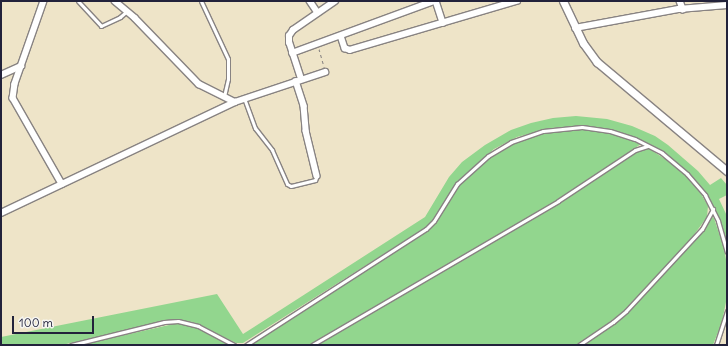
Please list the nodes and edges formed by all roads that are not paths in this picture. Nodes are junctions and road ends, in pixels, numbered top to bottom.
1 (44, 1) edge
2 (78, 1) edge
3 (115, 1) edge
4 (201, 1) edge
5 (310, 1) edge
6 (335, 1) edge
7 (435, 1) edge
8 (516, 1) edge
9 (563, 1) edge
10 (680, 1) edge
11 (499, 3) edge
12 (727, 5) edge
13 (683, 9) junction
14 (127, 11) junction
15 (318, 13) junction
16 (443, 23) junction
17 (575, 28) junction
18 (341, 36) junction
19 (292, 53) junction
20 (21, 66) junction
21 (325, 72) road end
22 (1, 75) edge
23 (299, 80) junction
24 (224, 97) junction
25 (244, 98) junction
26 (235, 102) junction
27 (648, 146) junction
28 (727, 170) edge
29 (317, 176) joint
30 (62, 184) junction
31 (713, 209) junction
32 (1, 213) edge
33 (727, 252) edge
34 (727, 311) edge
35 (70, 345) edge
36 (234, 345) edge
37 (246, 345) edge
38 (312, 345) edge
39 (578, 345) edge
40 (716, 345) edge

1 - 20 street
2 - 14 lane
3 - 14 street
4 - 24 lane
5 - 15 street
6 - 15 street
7 - 16 street
7 - 18 street
8 - 11 street
9 - 17 street
10 - 13 street
11 - 16 street
12 - 13 street
13 - 17 street
14 - 24 street
15 - 19 street
16 - 18 street
17 - 28 street
18 - 19 street
19 - 23 street
20 - 22 street
20 - 30 street
21 - 23 street
23 - 25 street
23 - 29 street
24 - 26 street
25 - 26 street
25 - 29 lane
26 - 30 street
27 - 31 lane
27 - 37 lane
27 - 38 lane
30 - 32 street
31 - 33 lane
31 - 39 lane
34 - 40 lane
35 - 36 lane

